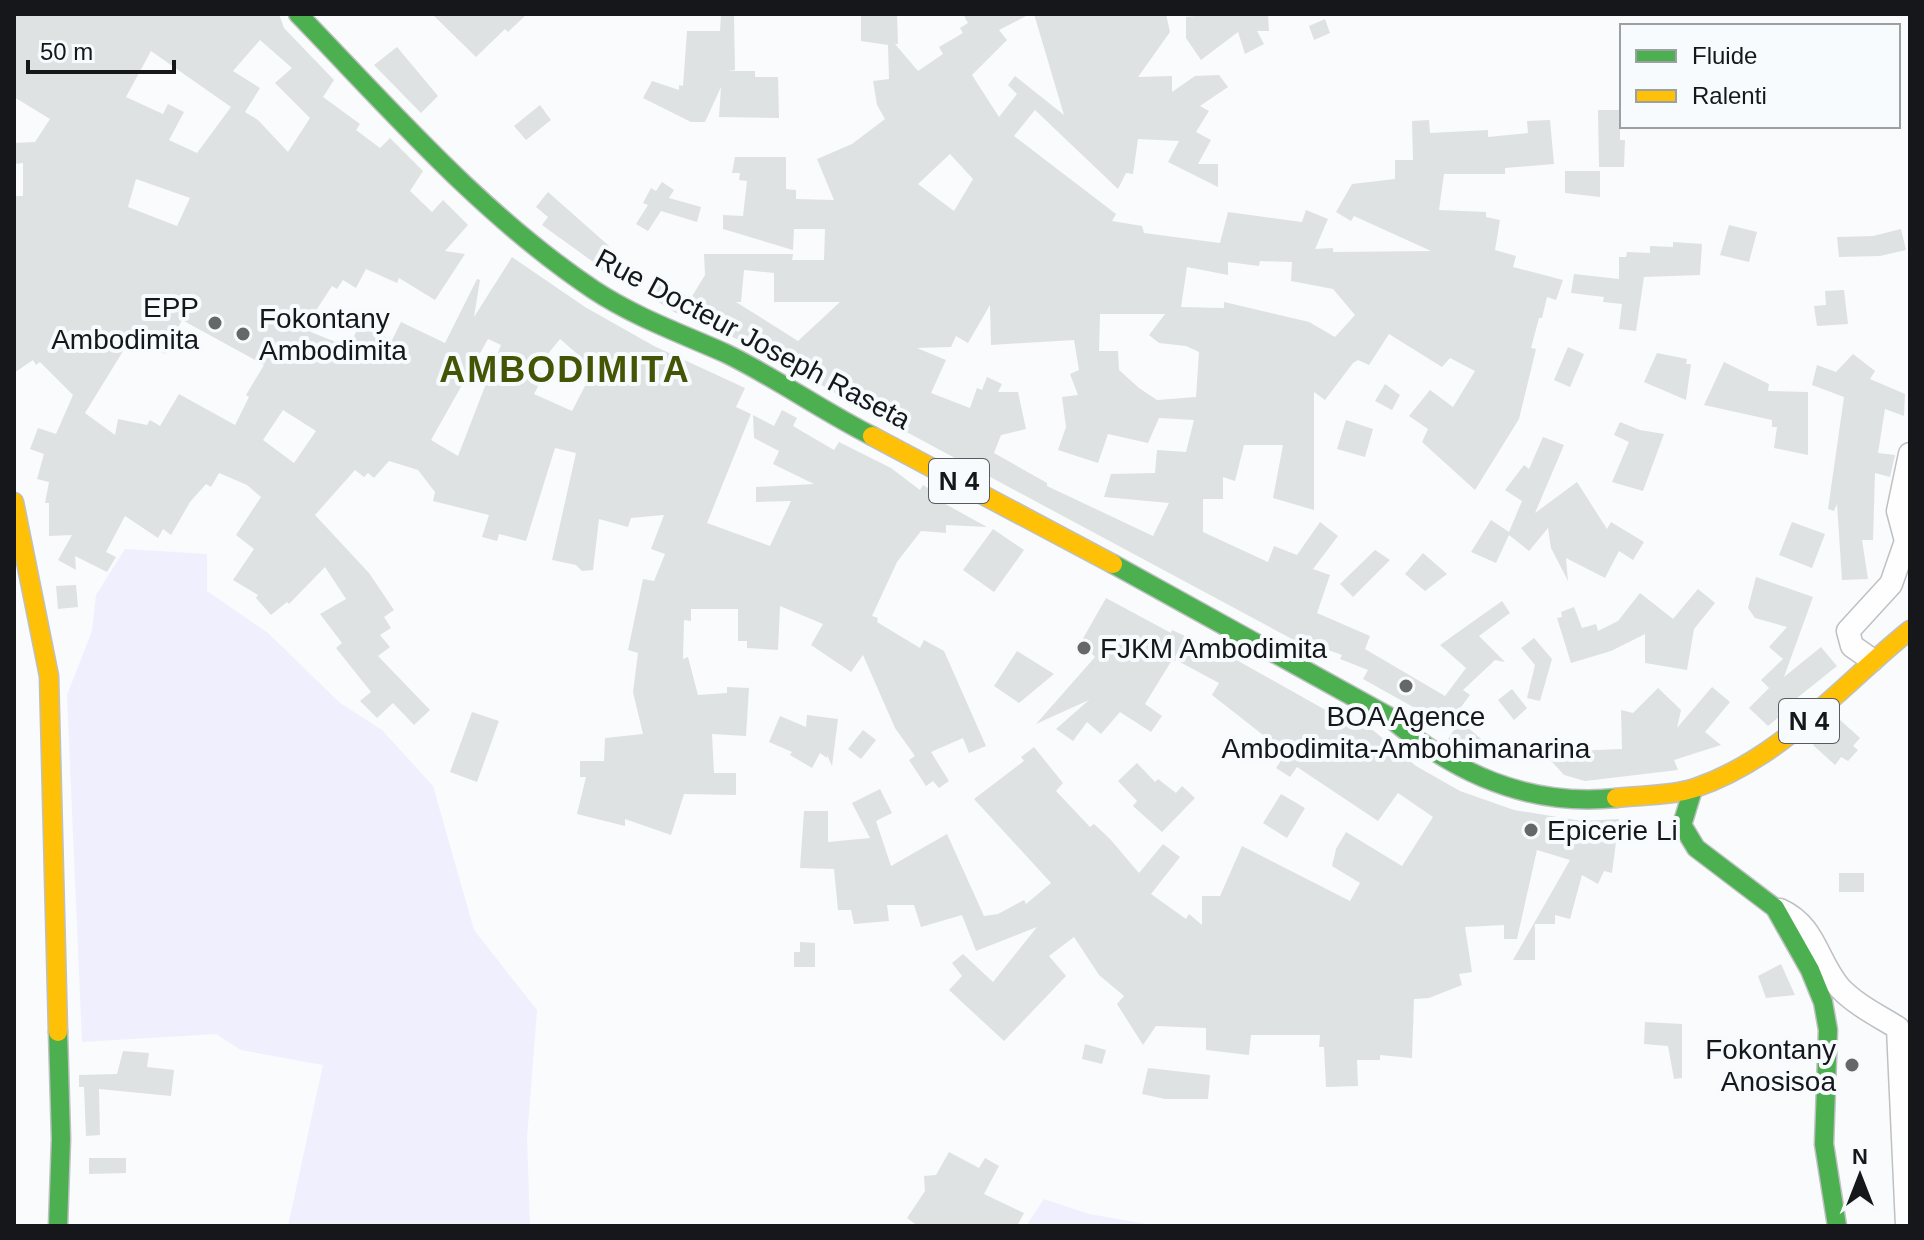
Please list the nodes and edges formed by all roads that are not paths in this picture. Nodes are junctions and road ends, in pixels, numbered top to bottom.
1 (298, 14) edge
2 (1910, 454) edge
3 (15, 499) edge
4 (1910, 630) edge
5 (1872, 660) junction
6 (1693, 789) junction
7 (1775, 908) junction
8 (58, 1226) edge
9 (1837, 1226) edge
10 (1907, 1226) edge

1 - 6 main road, Rue Docteur Joseph Raseta / N 4
2 - 5 street
3 - 8 main road
4 - 5 main road, Rue Docteur Joseph Raseta / N 4
5 - 6 main road, Rue Docteur Joseph Raseta / N 4
6 - 7 main road
7 - 9 main road
7 - 10 street

